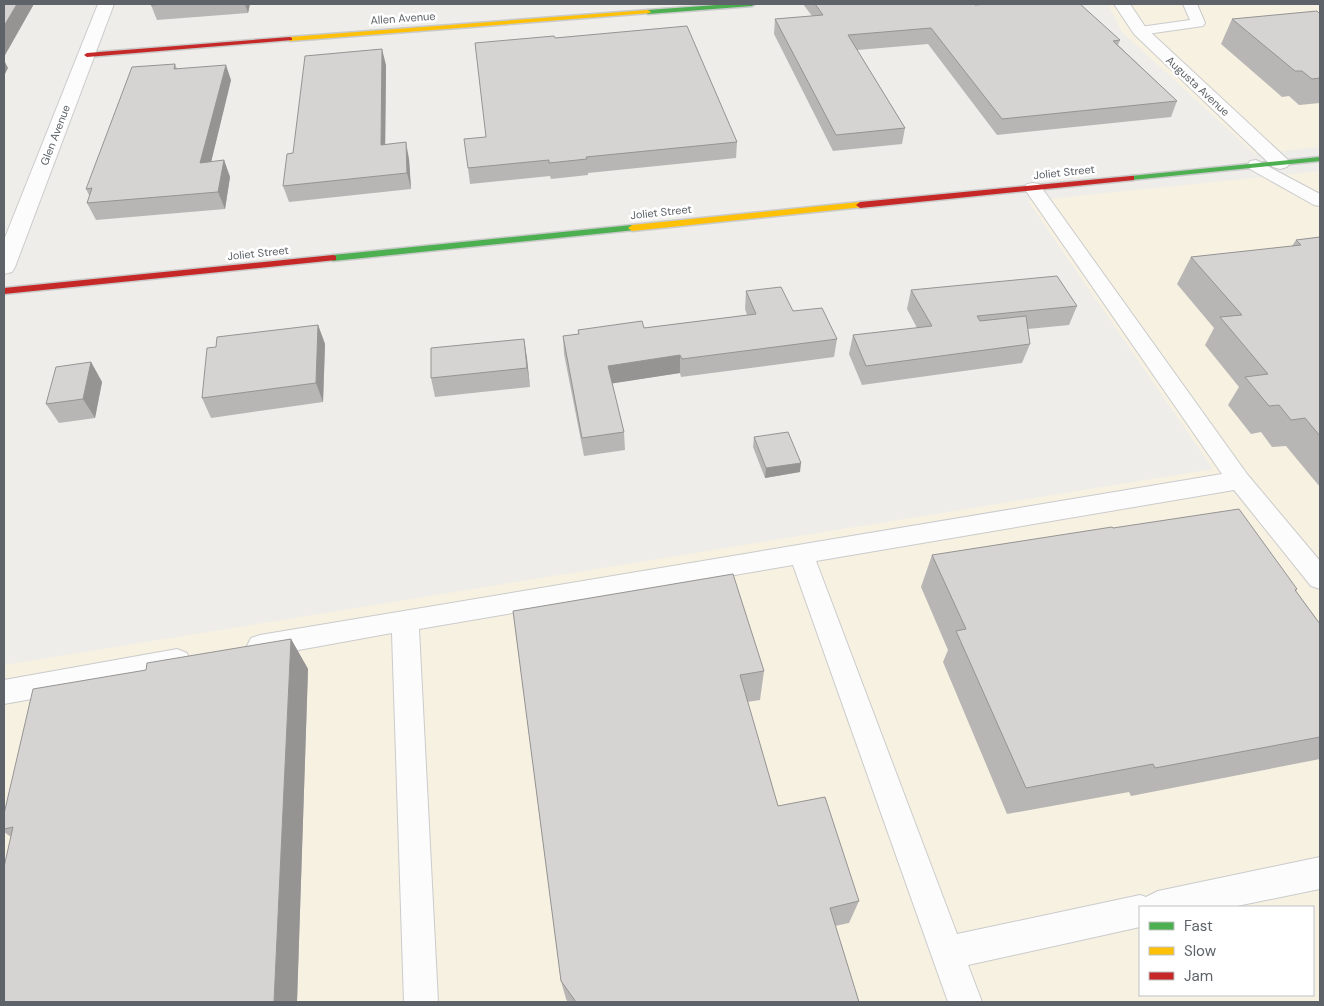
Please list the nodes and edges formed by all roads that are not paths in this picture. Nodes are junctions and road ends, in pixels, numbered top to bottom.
1 (106, 4) edge
2 (752, 4) edge
3 (1122, 4) edge
4 (1190, 4) edge
5 (1140, 31) junction
6 (87, 54) junction
7 (1320, 159) edge
8 (1280, 163) junction
9 (1256, 165) junction
10 (1033, 188) junction
11 (1320, 201) edge
12 (4, 267) edge
13 (4, 291) edge
14 (1239, 480) junction
15 (801, 553) junction
16 (1320, 579) edge
17 (406, 620) junction
18 (239, 650) edge
19 (200, 657) edge
20 (4, 692) edge
21 (1320, 872) edge
22 (1163, 906) edge
23 (1139, 911) edge
24 (947, 953) junction
25 (421, 1002) edge
26 (965, 1002) edge

1 - 6 street, Glen Avenue
2 - 6 street, Allen Avenue
3 - 5 street, Augusta Avenue
4 - 5 lane
5 - 8 street, Augusta Avenue
6 - 12 street, Glen Avenue
7 - 8 street, Joliet Street
8 - 9 street, Joliet Street
9 - 10 street, Joliet Street
9 - 11 lane
10 - 13 street, Joliet Street
10 - 14 lane
14 - 15 lane
14 - 16 lane
15 - 17 lane
15 - 24 lane
17 - 18 lane
17 - 25 lane
19 - 20 lane
21 - 22 lane
23 - 24 lane
24 - 26 lane

